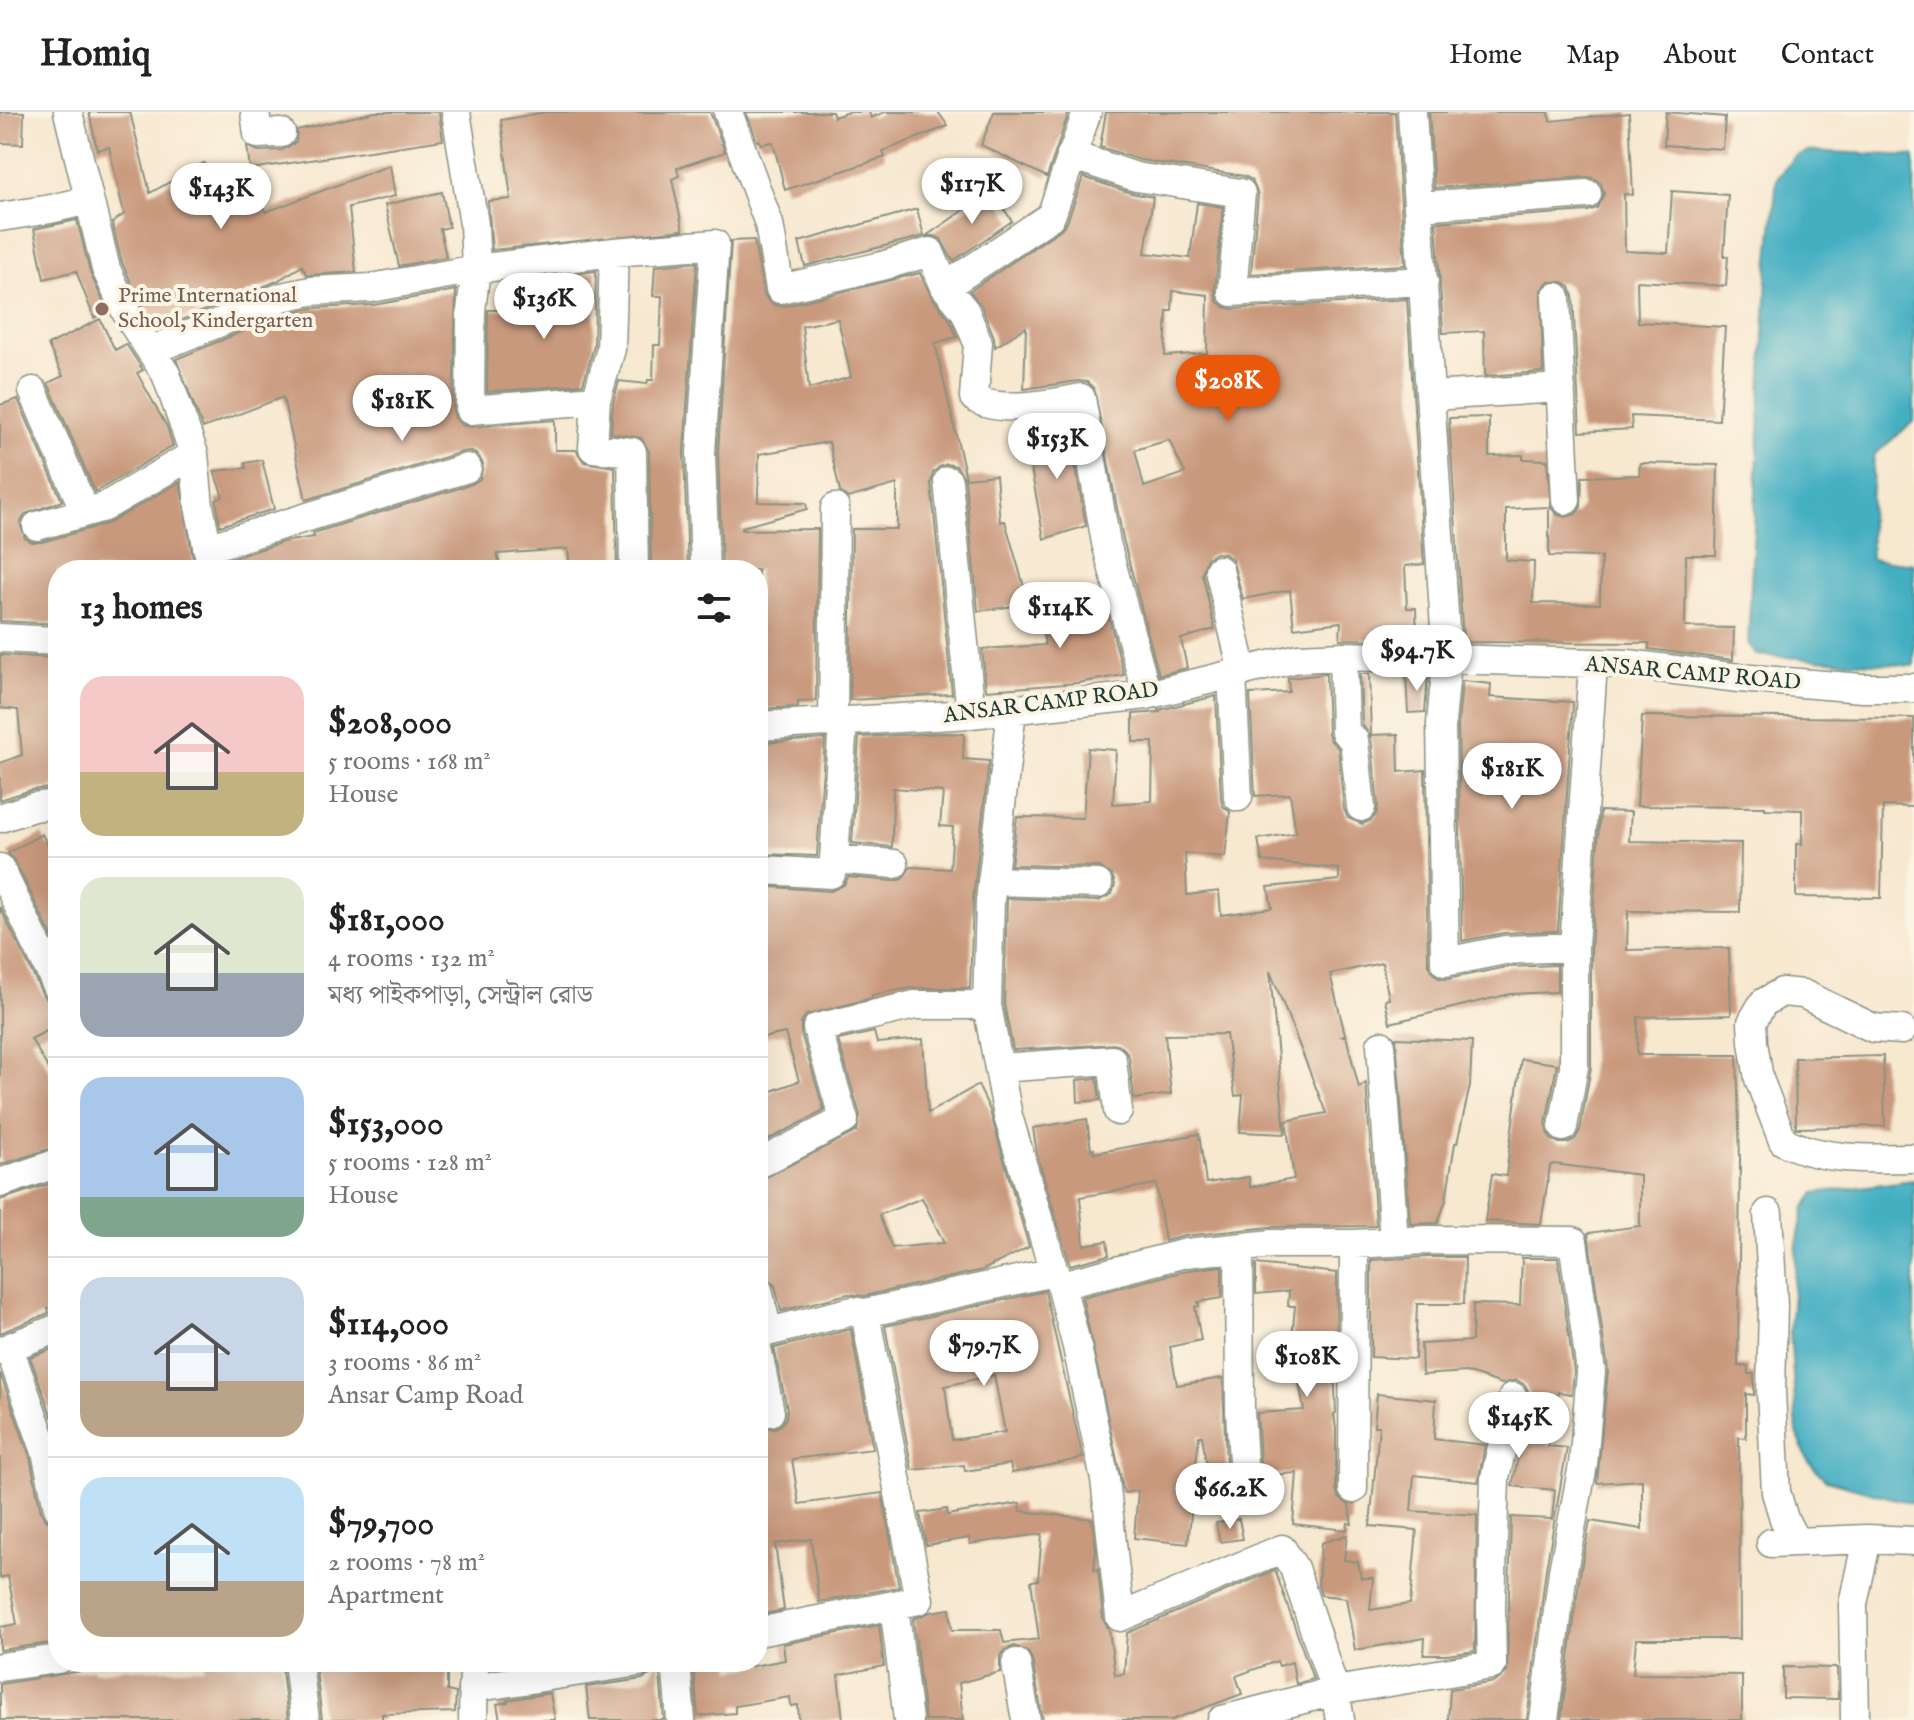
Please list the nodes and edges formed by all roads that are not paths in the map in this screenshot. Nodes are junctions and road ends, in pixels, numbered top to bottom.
1 (68, 112) edge
2 (255, 112) edge
3 (456, 112) edge
4 (728, 112) edge
5 (1087, 112) edge
6 (1412, 112) edge
7 (281, 133) dead end
8 (1071, 155) junction
9 (1587, 194) dead end
10 (89, 200) junction
11 (1418, 206) junction
12 (0, 217) edge
13 (614, 252) junction
14 (476, 269) junction
15 (1424, 281) junction
16 (945, 287) junction
17 (1556, 297) dead end
18 (152, 350) junction
19 (1561, 388) junction
20 (33, 391) dead end
21 (1431, 396) junction
22 (596, 400) junction
23 (194, 454) junction
24 (467, 468) dead end
25 (948, 481) dead end
26 (1566, 500) dead end
27 (835, 508) dead end
28 (85, 512) junction
29 (37, 526) dead end
30 (209, 559) edge
31 (634, 560) edge
32 (705, 560) edge
33 (1219, 570) dead end
34 (0, 638) edge
35 (48, 640) edge
36 (1343, 656) junction
37 (1447, 660) junction
38 (1593, 664) junction
39 (1237, 673) junction
40 (1914, 688) edge
41 (1147, 695) junction
42 (1012, 710) junction
43 (971, 714) junction
44 (838, 722) junction
45 (768, 726) edge
46 (1238, 797) dead end
47 (48, 805) edge
48 (1361, 807) dead end
49 (0, 818) edge
50 (834, 859) junction
51 (894, 864) dead end
52 (0, 868) edge
53 (768, 870) edge
54 (992, 881) junction
55 (1098, 884) dead end
56 (1574, 947) junction
57 (48, 967) edge
58 (987, 1005) junction
59 (1902, 1030) dead end
60 (1381, 1045) dead end
61 (999, 1068) junction
62 (1118, 1111) dead end
63 (1563, 1127) dead end
64 (1914, 1158) edge
65 (768, 1159) edge
66 (48, 1166) edge
67 (0, 1183) edge
68 (1768, 1213) dead end
69 (1394, 1242) junction
70 (1354, 1244) junction
71 (1239, 1248) junction
72 (1058, 1279) junction
73 (865, 1313) junction
74 (48, 1332) edge
75 (768, 1340) edge
76 (5, 1349) edge
77 (768, 1396) edge
78 (1513, 1397) dead end
79 (770, 1412) dead end
80 (48, 1461) edge
81 (1243, 1463) dead end
82 (1353, 1489) dead end
83 (1867, 1539) junction
84 (1914, 1541) edge
85 (894, 1605) junction
86 (768, 1630) edge
87 (48, 1660) edge
88 (1016, 1663) dead end
89 (0, 1667) edge
90 (299, 1672) edge
91 (511, 1672) edge
92 (677, 1672) edge
93 (473, 1675) edge
94 (1335, 1691) junction
95 (305, 1720) edge
96 (473, 1720) edge
97 (681, 1720) edge
98 (908, 1720) edge
99 (1026, 1720) edge
100 (1222, 1720) edge
101 (1340, 1720) edge
102 (1544, 1720) edge
103 (1855, 1720) edge

1 - 10 street
2 - 7 street
3 - 14 street
4 - 16 street
5 - 8 street
6 - 11 street
8 - 15 street
8 - 16 street
9 - 11 street
10 - 12 street
10 - 18 street
11 - 15 street
13 - 14 street
13 - 22 street
13 - 32 street
14 - 18 street
14 - 22 street
15 - 21 street
16 - 41 street
17 - 19 street
18 - 23 street
19 - 21 street
19 - 26 street
20 - 28 street
21 - 37 street
22 - 31 street
23 - 28 street
23 - 30 street
24 - 30 street
25 - 43 street
27 - 44 street
28 - 29 street
33 - 39 street
34 - 35 street
36 - 37 street, ANSAR CAMP ROAD
36 - 39 street, ANSAR CAMP ROAD
36 - 48 street
37 - 38 street, ANSAR CAMP ROAD
37 - 56 street
38 - 40 street, ANSAR CAMP ROAD
38 - 56 street
39 - 41 street, ANSAR CAMP ROAD
39 - 46 street
41 - 42 street, ANSAR CAMP ROAD
42 - 43 street, ANSAR CAMP ROAD
42 - 54 street
43 - 44 street, ANSAR CAMP ROAD
44 - 45 street, ANSAR CAMP ROAD
44 - 50 street
47 - 49 street
50 - 51 street
50 - 53 street
52 - 57 street
54 - 55 street
54 - 58 street
56 - 63 street
58 - 61 street
58 - 65 street
59 - 64 street
60 - 69 street
61 - 62 street
61 - 72 street
66 - 67 street
68 - 83 street
69 - 70 street
69 - 102 street
70 - 71 street
70 - 82 street
71 - 72 street
71 - 81 street
72 - 73 street
72 - 94 street
73 - 75 street
73 - 85 street
74 - 76 street
76 - 80 street
77 - 79 street
78 - 94 street
83 - 84 street
83 - 103 street
85 - 86 street
85 - 98 street
87 - 89 street
88 - 99 street
90 - 95 street
91 - 93 street
92 - 97 street
93 - 96 street
94 - 100 street
94 - 101 street

